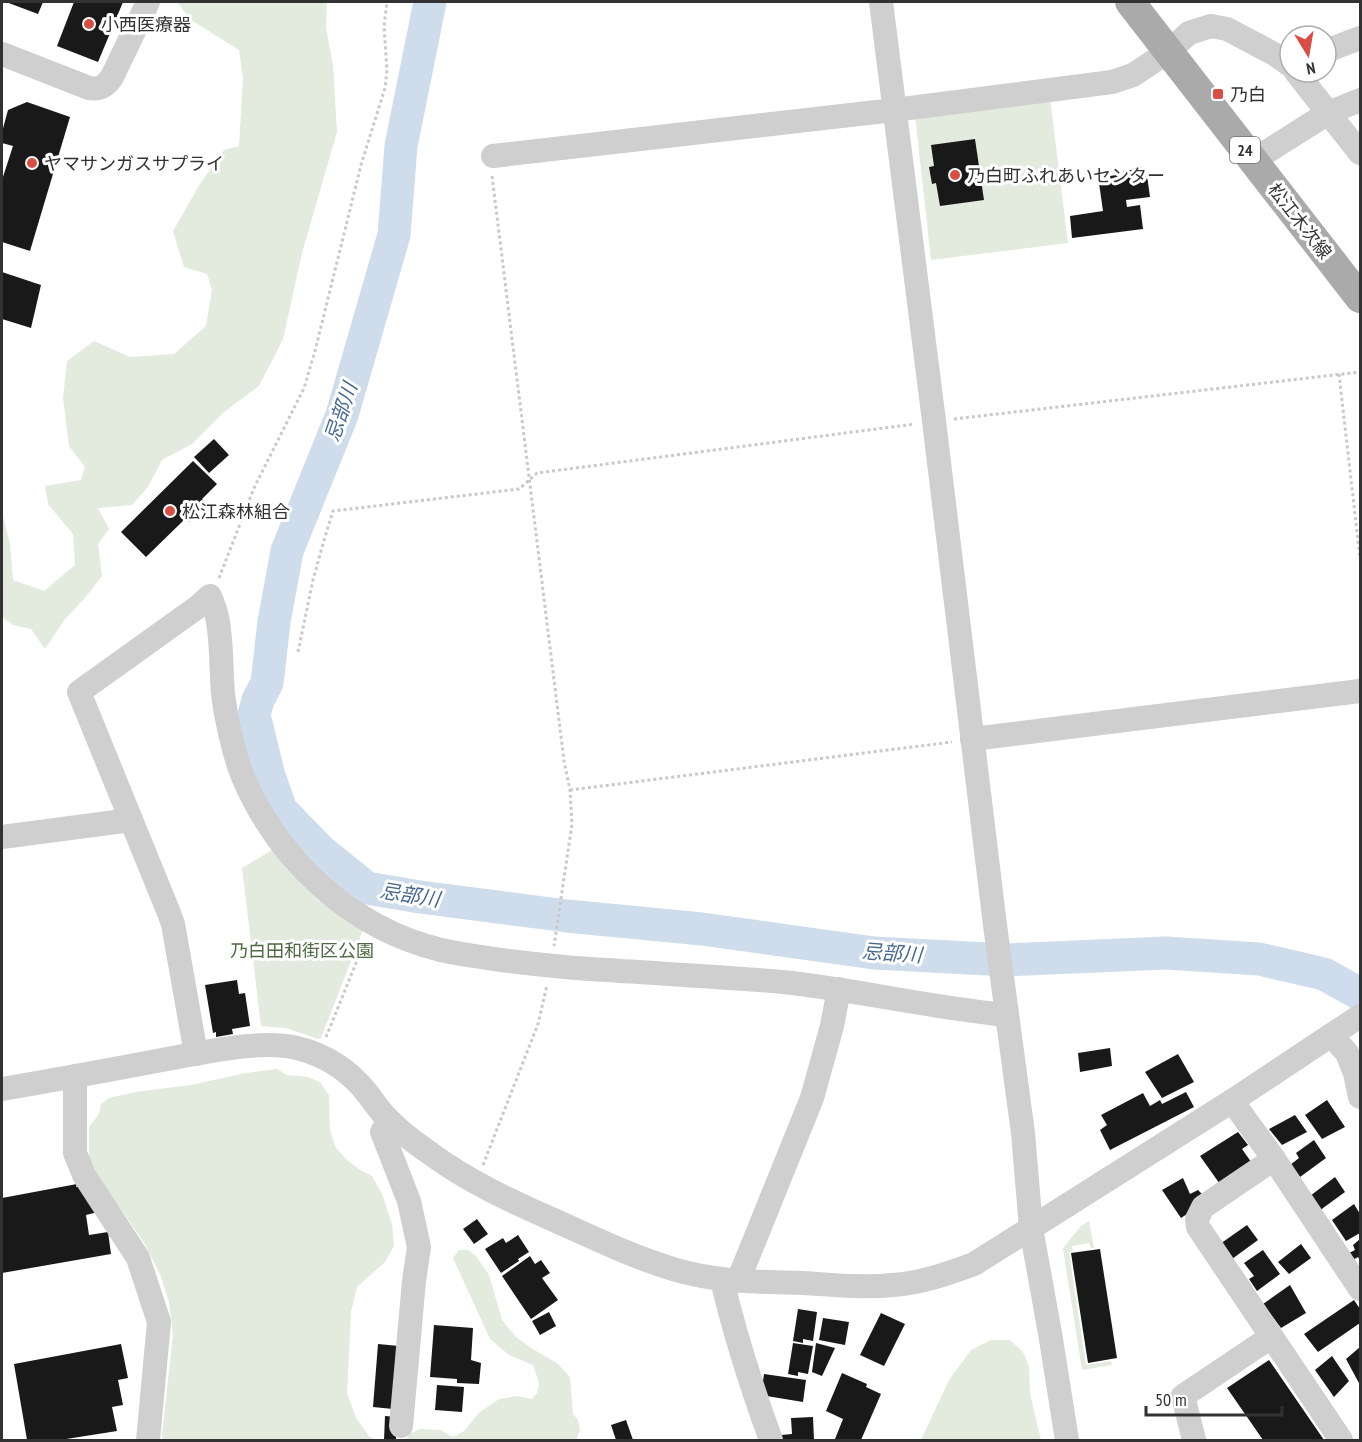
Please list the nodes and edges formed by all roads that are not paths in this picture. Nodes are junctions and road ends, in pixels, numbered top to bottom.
1 (148, 2) edge
2 (881, 2) edge
3 (1130, 2) edge
4 (1360, 38) edge
5 (1338, 46) edge
6 (1169, 51) junction
7 (2, 54) edge
8 (1278, 56) edge
9 (1305, 84) edge
10 (1360, 100) edge
11 (894, 110) junction
12 (1328, 114) junction
13 (1360, 153) edge
14 (493, 156) road end
15 (1254, 160) junction
16 (1360, 298) edge
17 (1360, 691) edge
18 (972, 739) junction
19 (132, 820) junction
20 (2, 837) edge
21 (839, 989) junction
22 (1007, 1012) junction
23 (1360, 1016) edge
24 (1334, 1033) junction
25 (196, 1054) junction
26 (75, 1076) junction
27 (2, 1089) edge
28 (1360, 1097) edge
29 (1232, 1101) junction
30 (388, 1120) junction
31 (1274, 1159) junction
32 (1031, 1228) junction
33 (730, 1280) junction
34 (1360, 1289) edge
35 (1271, 1337) junction
36 (401, 1426) dead end
37 (143, 1440) edge
38 (771, 1440) edge
39 (1067, 1440) edge
40 (1194, 1440) edge
41 (1341, 1440) edge

1 - 7 street
2 - 11 street
3 - 6 main road, 松江木次線 / 24
4 - 5 street
6 - 8 street
6 - 11 street
6 - 15 main road, 松江木次線 / 24
9 - 12 street
10 - 12 street
11 - 14 street
11 - 18 street
12 - 13 street
12 - 15 street
15 - 16 main road, 松江木次線 / 24
17 - 18 street
18 - 22 street
19 - 20 street
19 - 21 street
19 - 25 street
21 - 22 street
21 - 33 street
22 - 32 street
23 - 24 street
24 - 28 street
24 - 29 street
25 - 26 street
25 - 30 street
26 - 27 street
26 - 37 street
29 - 31 street
29 - 32 street
30 - 33 street
30 - 36 street
31 - 34 street
31 - 35 street
32 - 33 street
32 - 39 street
33 - 38 street
35 - 40 street
35 - 41 street

